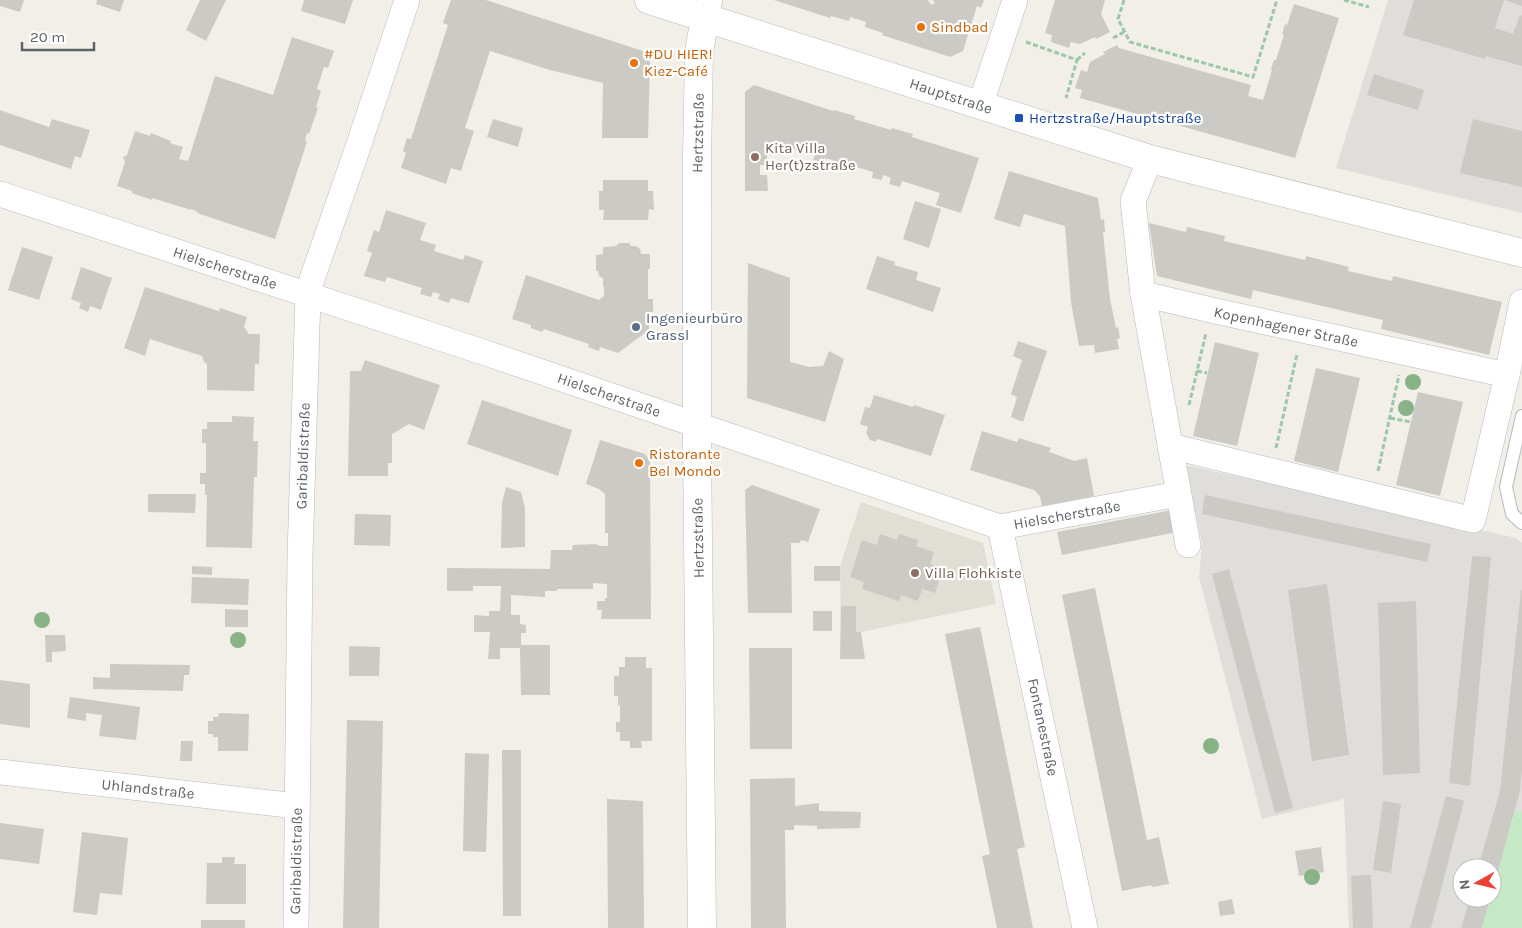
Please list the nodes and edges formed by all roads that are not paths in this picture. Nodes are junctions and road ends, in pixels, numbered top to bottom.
1 (407, 0) edge
2 (649, 0) edge
3 (1015, 0) edge
4 (708, 8) edge
5 (980, 106) junction
6 (1150, 159) junction
7 (0, 194) edge
8 (1522, 253) edge
9 (1143, 294) junction
10 (308, 295) junction
11 (1522, 302) edge
12 (1507, 375) junction
13 (1522, 416) edge
14 (697, 426) junction
15 (1170, 446) junction
16 (1178, 494) junction
17 (1522, 523) edge
18 (1000, 526) junction
19 (1188, 545) dead end
20 (0, 772) edge
21 (297, 806) junction
22 (296, 928) edge
23 (702, 928) edge
24 (1085, 928) edge

1 - 10 street, Garibaldistraße
2 - 4 main road, Hauptstraße
3 - 5 street
4 - 5 main road, Hauptstraße
4 - 14 main road, Hertzstraße
5 - 6 main road, Hauptstraße
6 - 8 main road
6 - 9 street
7 - 10 street, Hielscherstraße
9 - 12 street, Kopenhagener Straße
9 - 15 street
10 - 14 street, Hielscherstraße
10 - 21 street, Garibaldistraße
11 - 12 street
12 - 15 street
13 - 17 lane
14 - 18 street, Hielscherstraße
14 - 23 main road, Hertzstraße
15 - 16 street
16 - 18 street, Hielscherstraße
16 - 19 street
18 - 24 street, Fontanestraße
20 - 21 street, Uhlandstraße
21 - 22 street, Garibaldistraße

